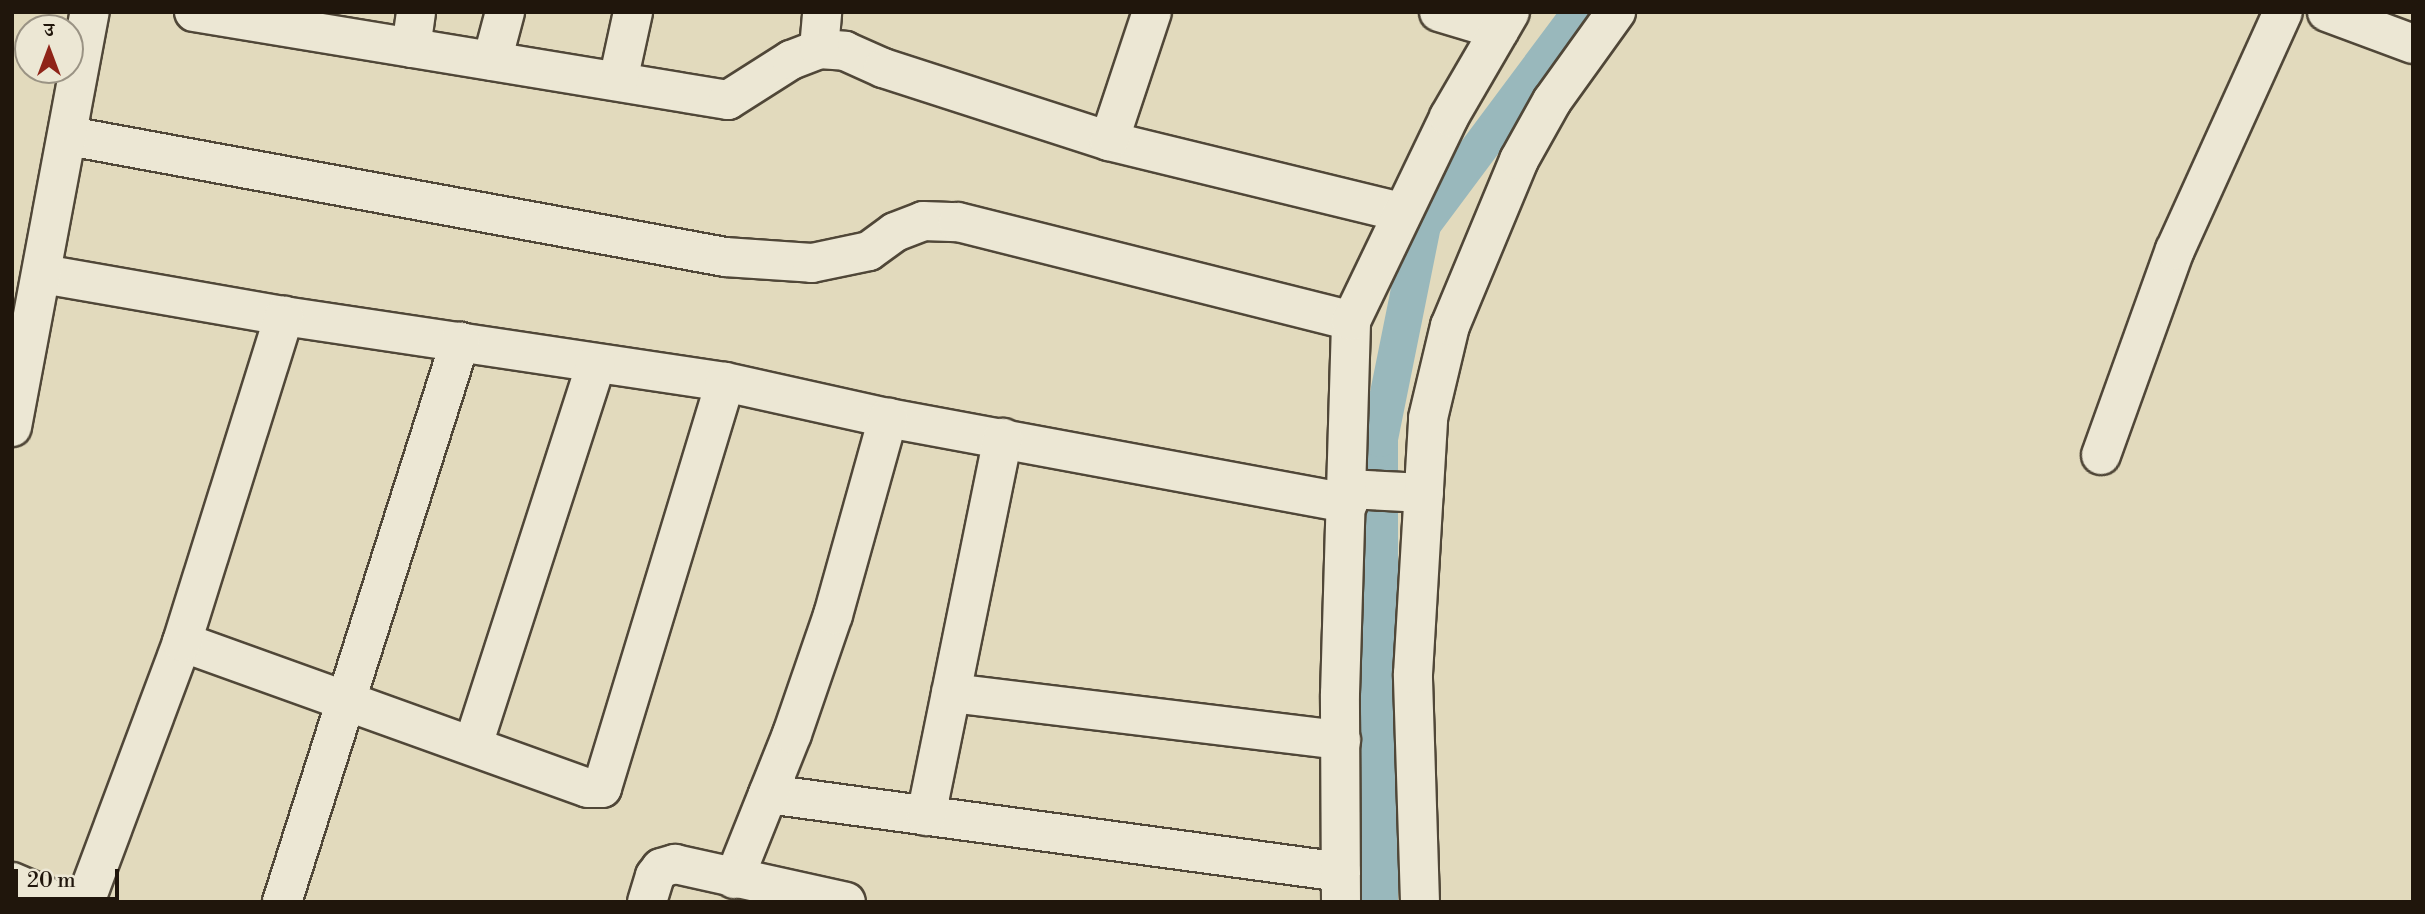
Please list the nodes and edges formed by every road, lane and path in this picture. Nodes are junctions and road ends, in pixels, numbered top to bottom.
1 (90, 12) edge
2 (194, 12) edge
3 (505, 12) edge
4 (632, 12) edge
5 (1153, 12) edge
6 (1439, 12) edge
7 (1616, 12) edge
8 (2283, 12) edge
9 (2327, 12) edge
10 (289, 20) edge
11 (1504, 21) edge
12 (414, 30) edge
13 (820, 30) edge
14 (2413, 44) edge
15 (492, 61) junction
16 (618, 81) junction
17 (69, 136) junction
18 (1109, 141) junction
19 (1400, 212) junction
20 (43, 274) junction
21 (284, 316) junction
22 (1351, 321) junction
23 (460, 342) junction
24 (596, 365) junction
25 (724, 382) junction
26 (888, 418) junction
27 (12, 427) edge
28 (1003, 438) junction
29 (2101, 455) dead end
30 (1377, 494) junction
31 (182, 642) junction
32 (951, 693) junction
33 (344, 699) junction
34 (1341, 740) junction
35 (474, 745) junction
36 (768, 794) junction
37 (926, 816) junction
38 (734, 879) junction
39 (12, 882) edge
40 (1341, 887) edge
41 (59, 902) edge
42 (85, 902) edge
43 (282, 902) edge
44 (646, 902) edge
45 (846, 902) edge
46 (1420, 902) edge

1 - 17 street
2 - 10 street
3 - 15 street
4 - 16 street
5 - 18 street
6 - 11 street
7 - 30 street
8 - 29 street
9 - 14 street
10 - 12 street
11 - 19 street
12 - 15 street
13 - 16 street
13 - 18 street
15 - 16 street
17 - 20 street
17 - 22 street
18 - 19 street
19 - 22 street
20 - 21 street
20 - 27 street
21 - 23 street
21 - 31 street
22 - 30 street
23 - 24 street
23 - 33 street
24 - 25 street
24 - 35 street
25 - 26 street
25 - 35 street
26 - 28 street
26 - 36 street
28 - 30 street
28 - 32 street
30 - 34 street
30 - 46 street
31 - 33 street
31 - 42 street
32 - 34 street
32 - 37 street
33 - 35 street
33 - 43 street
34 - 40 street
36 - 37 street
36 - 38 street
37 - 40 street
38 - 44 street
38 - 45 street
39 - 41 street

